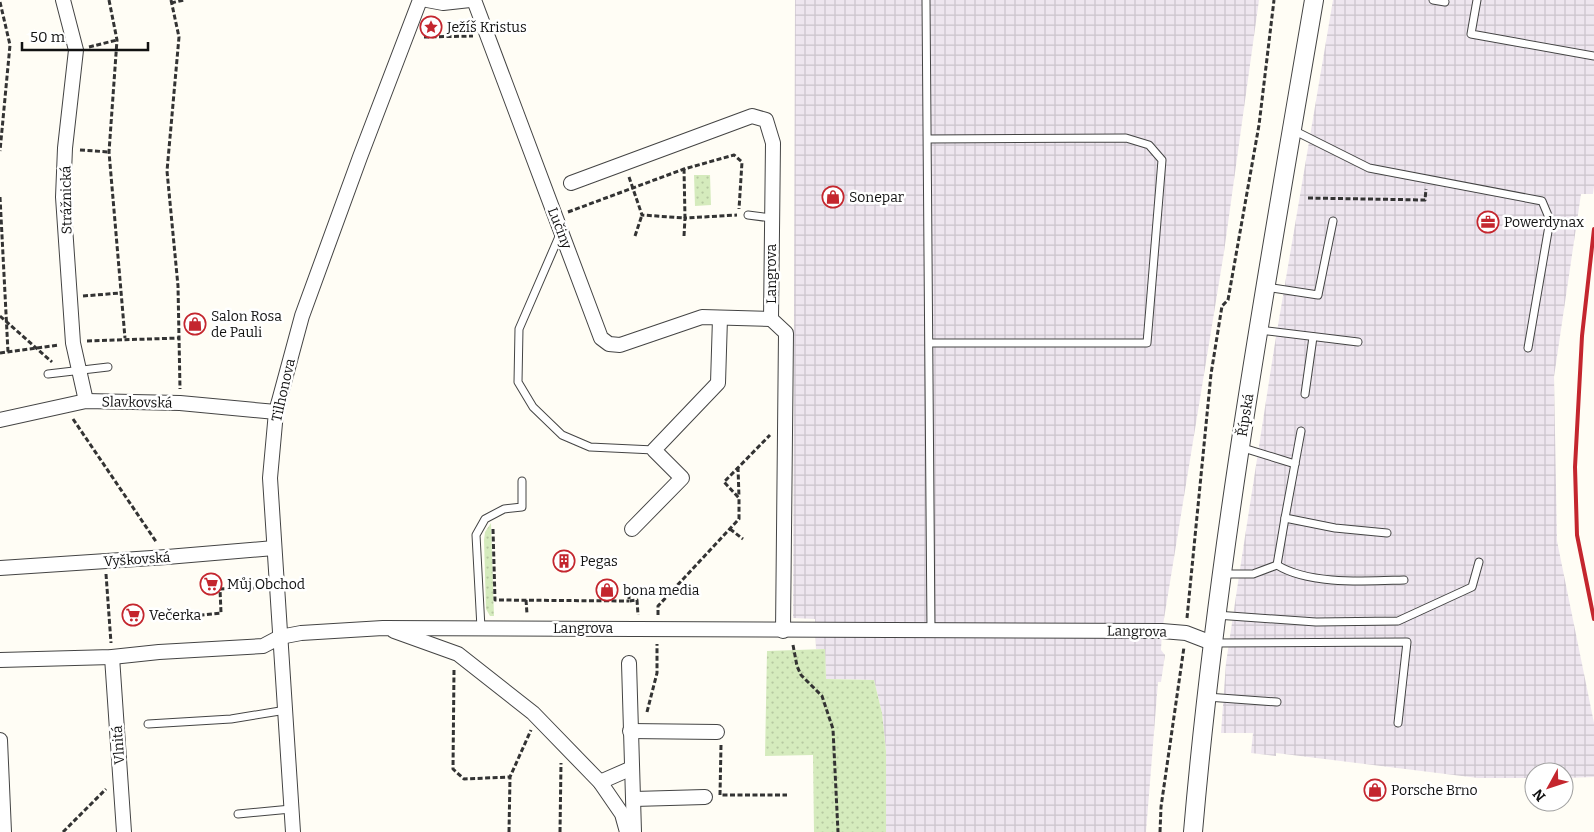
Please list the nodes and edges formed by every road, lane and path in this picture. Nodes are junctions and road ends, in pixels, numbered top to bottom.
1 (63, 0) edge
2 (110, 0) edge
3 (184, 0) edge
4 (420, 0) edge
5 (427, 0) edge
6 (470, 0) edge
7 (474, 0) edge
8 (926, 0) edge
9 (1274, 0) edge
10 (1314, 0) edge
11 (1433, 0) edge
12 (1477, 0) edge
13 (171, 1) edge
14 (0, 2) edge
15 (1445, 2) dead end
16 (7, 31) junction
17 (0, 33) edge
18 (488, 36) junction
19 (424, 37) dead end
20 (118, 40) junction
21 (76, 50) junction
22 (1594, 56) edge
23 (1293, 130) junction
24 (928, 139) junction
25 (66, 148) junction
26 (0, 151) edge
27 (109, 152) junction
28 (624, 164) junction
29 (684, 169) junction
30 (1426, 179) junction
31 (571, 183) dead end
32 (633, 188) junction
33 (0, 197) edge
34 (1308, 198) dead end
35 (642, 215) junction
36 (748, 215) dead end
37 (556, 216) junction
38 (685, 218) junction
39 (771, 218) junction
40 (1333, 221) dead end
41 (561, 231) junction
42 (635, 236) dead end
43 (684, 236) dead end
44 (1266, 286) junction
45 (120, 293) junction
46 (71, 297) junction
47 (2, 317) edge
48 (720, 318) junction
49 (772, 319) junction
50 (6, 323) junction
51 (1259, 330) junction
52 (1314, 337) junction
53 (125, 338) dead end
54 (1358, 342) dead end
55 (930, 344) junction
56 (1528, 348) dead end
57 (8, 352) dead end
58 (108, 367) dead end
59 (78, 370) junction
60 (63, 372) junction
61 (48, 374) dead end
62 (1305, 394) dead end
63 (86, 401) junction
64 (180, 402) junction
65 (276, 412) junction
66 (73, 419) dead end
67 (0, 420) edge
68 (774, 430) dead end
69 (1300, 431) dead end
70 (1240, 447) junction
71 (654, 450) junction
72 (1295, 464) junction
73 (738, 467) junction
74 (522, 480) dead end
75 (739, 498) junction
76 (492, 516) junction
77 (1285, 518) junction
78 (632, 529) dead end
79 (730, 529) junction
80 (1388, 533) dead end
81 (743, 539) dead end
82 (274, 548) junction
83 (168, 558) junction
84 (105, 561) junction
85 (1479, 562) dead end
86 (1276, 565) junction
87 (0, 568) edge
88 (1222, 574) junction
89 (1404, 580) dead end
90 (254, 588) dead end
91 (629, 594) dead end
92 (637, 600) dead end
93 (629, 601) junction
94 (1216, 615) junction
95 (192, 616) dead end
96 (384, 628) junction
97 (481, 628) junction
98 (658, 628) junction
99 (783, 631) junction
100 (931, 632) junction
101 (1186, 633) junction
102 (280, 637) junction
103 (1212, 643) junction
104 (793, 645) dead end
105 (112, 658) junction
106 (0, 660) edge
107 (629, 663) dead end
108 (454, 668) dead end
109 (1206, 697) junction
110 (1276, 702) dead end
111 (286, 710) junction
112 (655, 715) dead end
113 (1398, 722) dead end
114 (148, 724) dead end
115 (531, 730) dead end
116 (630, 731) junction
117 (719, 736) joint
118 (0, 740) edge
119 (562, 762) dead end
120 (632, 768) junction
121 (120, 774) junction
122 (510, 777) junction
123 (600, 782) junction
124 (786, 795) dead end
125 (705, 797) dead end
126 (634, 799) junction
127 (292, 808) junction
128 (238, 814) dead end
129 (838, 827) junction
130 (4, 832) edge
131 (63, 832) edge
132 (124, 832) edge
133 (293, 832) edge
134 (509, 832) edge
135 (560, 832) edge
136 (627, 832) edge
137 (634, 832) edge
138 (838, 832) edge
139 (843, 832) edge
140 (1160, 832) edge
141 (1193, 832) edge

1 - 21 street, Strážnická
2 - 20 path
3 - 13 path
4 - 65 street, Tilhonova
5 - 6 street
7 - 18 street, Lučiny
8 - 24 lane
9 - 101 path
10 - 23 street, Řípská
11 - 15 lane
12 - 22 lane
13 - 64 path
14 - 16 path
16 - 17 path
16 - 26 path
18 - 19 path
18 - 37 street, Lučiny
20 - 21 path
20 - 27 path
21 - 25 street, Strážnická
23 - 30 lane
23 - 44 street, Řípská
24 - 55 lane
24 - 55 lane
25 - 27 path
25 - 46 street, Strážnická
27 - 45 path
28 - 31 street, Langrova
28 - 32 path
28 - 39 street, Langrova
29 - 32 path
29 - 38 path
29 - 38 path
30 - 34 path
30 - 56 lane
32 - 35 path
32 - 37 path
33 - 47 path
35 - 38 path
35 - 42 path
36 - 39 lane
37 - 41 street, Lučiny
38 - 43 path
39 - 49 street, Langrova
40 - 44 lane
41 - 48 street, Lučiny
41 - 71 lane
44 - 51 street, Řípská
45 - 46 path
45 - 53 path
46 - 59 street, Strážnická
47 - 50 path
48 - 49 street, Lučiny
48 - 71 street
49 - 99 street, Langrova
50 - 57 path
50 - 60 path
51 - 52 lane
51 - 70 street, Řípská
52 - 54 lane
52 - 62 lane
55 - 100 lane
58 - 59 lane
59 - 60 lane
59 - 63 street, Strážnická
60 - 61 lane
63 - 64 street, Slavkovská
63 - 67 street, Slavkovská
64 - 65 street, Slavkovská
65 - 82 street, Tilhonova
66 - 83 path
68 - 73 path
69 - 72 lane
70 - 72 lane
70 - 88 street, Řípská
71 - 78 street
72 - 77 lane
73 - 75 path
73 - 75 path
74 - 76 lane
75 - 79 path
76 - 93 path
76 - 97 lane
77 - 80 lane
77 - 86 lane
79 - 81 path
79 - 98 path
82 - 83 street, Vyškovská
82 - 102 street, Tilhonova
83 - 84 street, Vyškovská
84 - 87 street, Vyškovská
84 - 105 path
85 - 94 lane
86 - 88 lane
86 - 89 lane
88 - 94 street, Řípská
90 - 95 path
91 - 93 path
92 - 93 path
94 - 103 street, Řípská
96 - 97 street, Langrova
96 - 102 street, Langrova
96 - 123 street, Langrova
97 - 98 street, Langrova
98 - 99 street, Langrova
98 - 112 path
99 - 100 street, Langrova
100 - 101 street, Langrova
101 - 103 street, Langrova
101 - 140 path
102 - 105 street
102 - 111 street, Tilhonova
103 - 109 street, Řípská
103 - 113 lane, Langrova
104 - 129 path
105 - 106 street
105 - 121 street, Vlnitá
107 - 116 street
108 - 122 path
109 - 110 lane
109 - 141 street, Řípská
111 - 114 lane
111 - 127 street, Tilhonova
115 - 122 path
116 - 117 street
116 - 120 street
117 - 124 path
118 - 130 street
119 - 135 path
120 - 123 street
120 - 126 street
121 - 131 path
121 - 132 street, Vlnitá
122 - 134 path
123 - 136 street, Langrova
125 - 126 street
126 - 137 street
127 - 128 lane
127 - 133 street, Tilhonova
129 - 138 path
129 - 139 path

